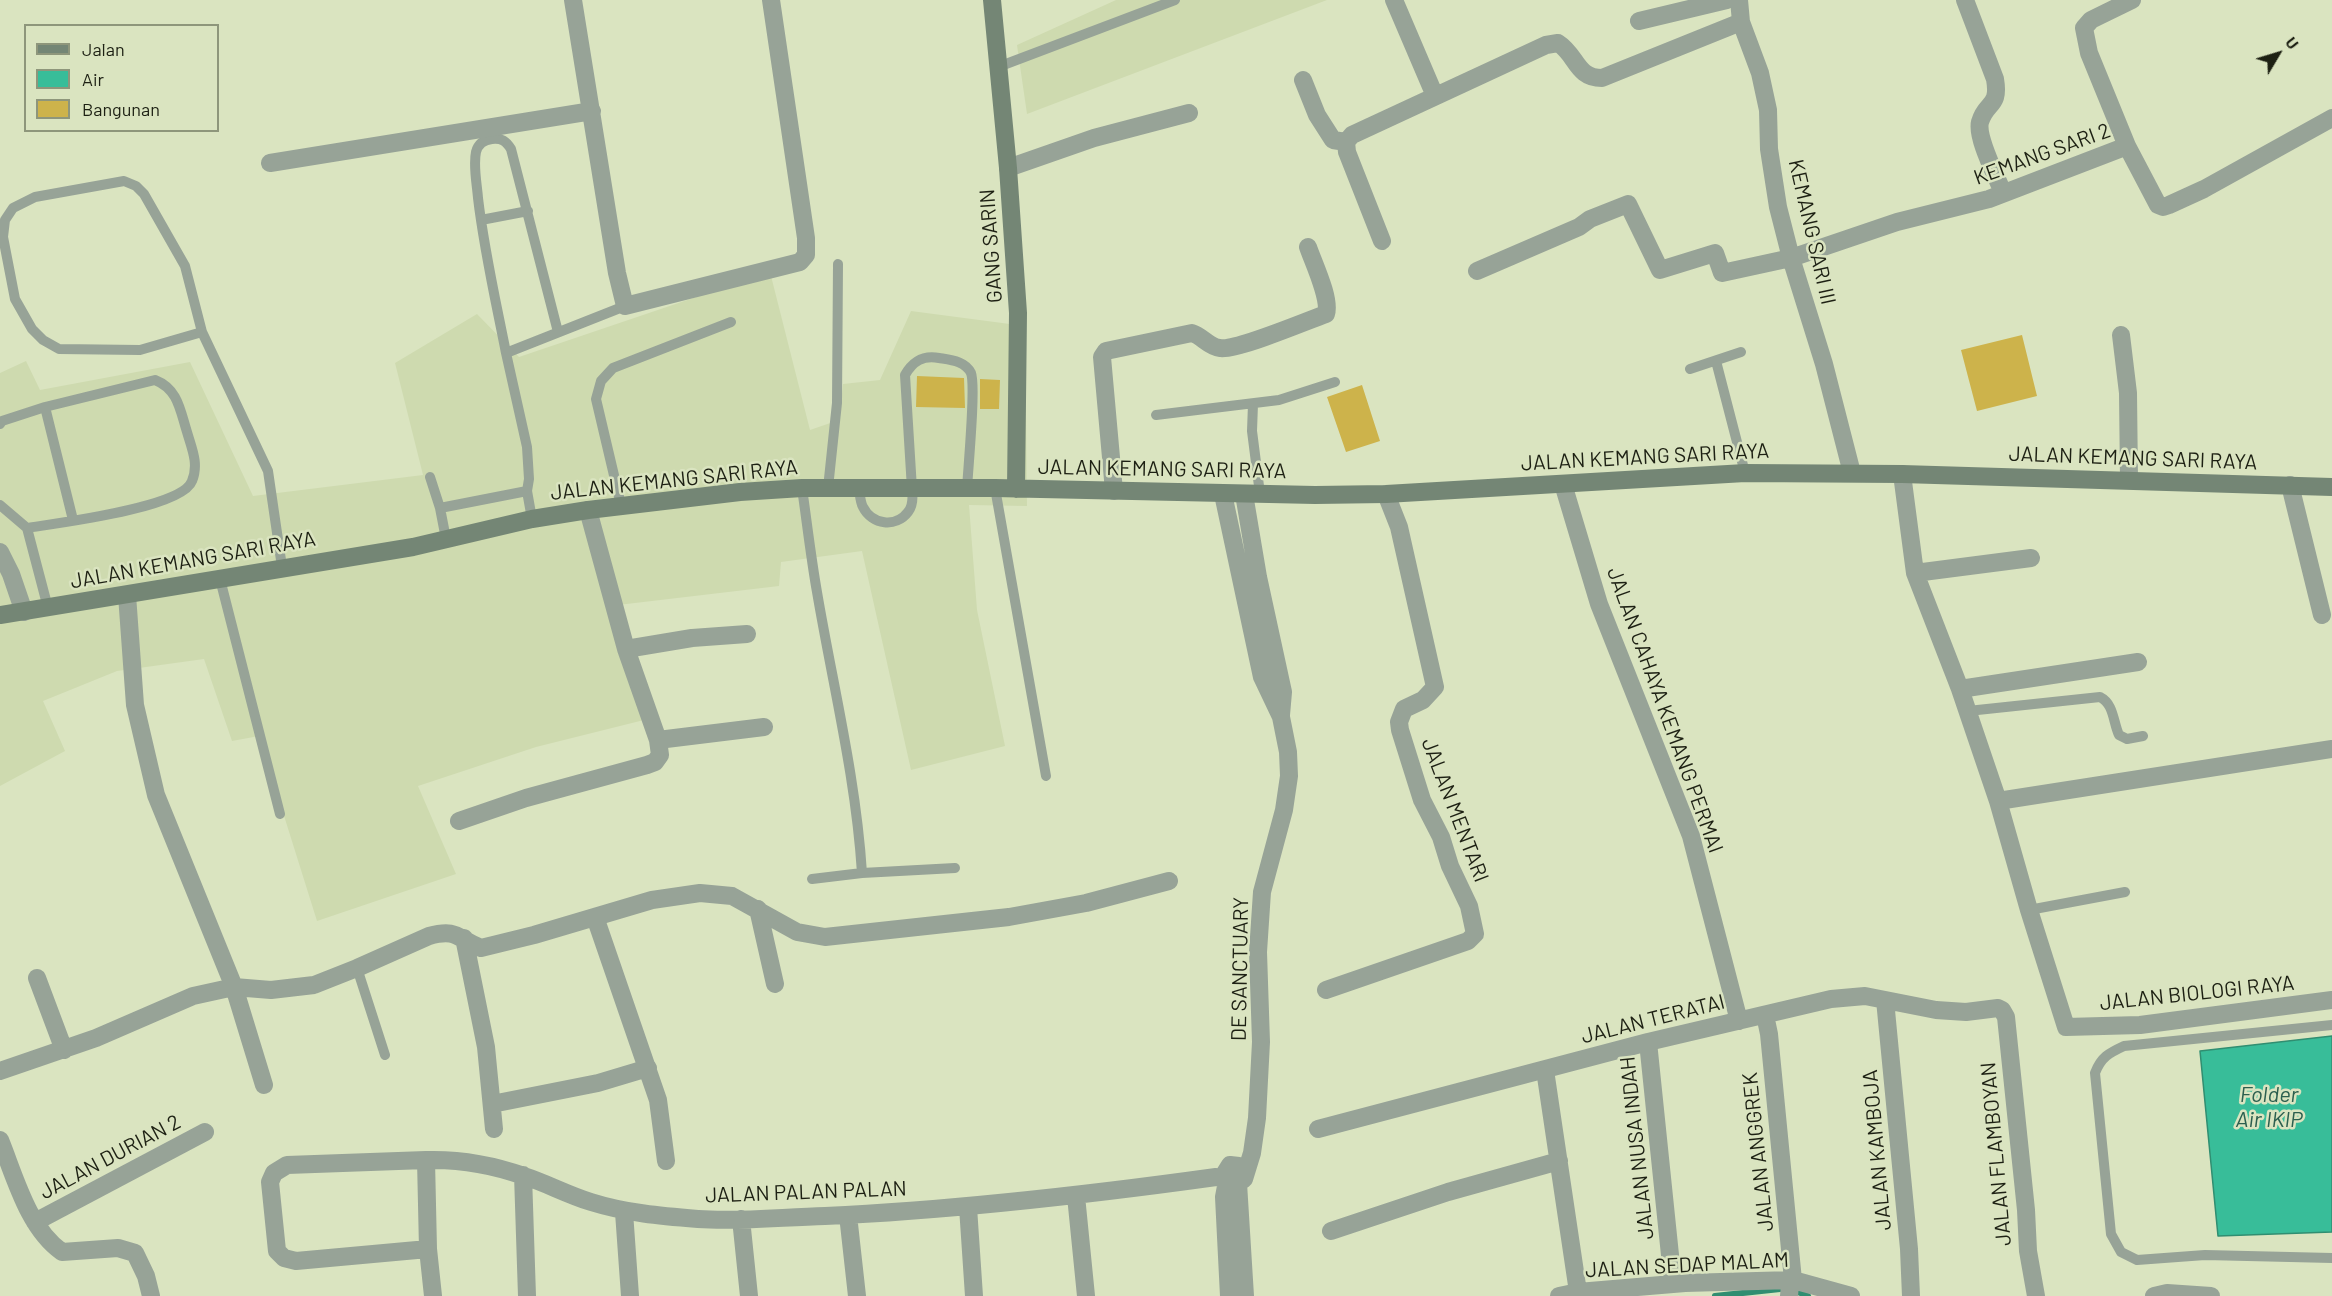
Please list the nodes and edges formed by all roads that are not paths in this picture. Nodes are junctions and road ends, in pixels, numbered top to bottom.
1 (573, 0) edge
2 (771, 0) edge
3 (992, 0) edge
4 (1175, 0) edge
5 (1394, 0) edge
6 (1727, 0) edge
7 (1738, 0) edge
8 (1965, 0) edge
9 (2132, 0) edge
10 (1639, 21) dead end
11 (1741, 22) junction
12 (998, 67) junction
13 (1303, 80) dead end
14 (1435, 96) junction
15 (592, 111) junction
16 (1189, 113) dead end
17 (2332, 118) edge
18 (1346, 142) junction
19 (2127, 146) junction
20 (270, 163) dead end
21 (1008, 168) junction
22 (2003, 194) junction
23 (528, 211) junction
24 (481, 220) junction
25 (1382, 241) dead end
26 (1308, 247) dead end
27 (1791, 258) junction
28 (838, 264) dead end
29 (1478, 271) dead end
30 (625, 306) junction
31 (731, 322) dead end
32 (202, 332) junction
33 (558, 332) junction
34 (2121, 335) dead end
35 (1741, 352) dead end
36 (506, 353) junction
37 (1716, 361) junction
38 (1690, 369) dead end
39 (1335, 382) dead end
40 (1253, 404) junction
41 (45, 407) junction
42 (1156, 415) dead end
43 (0, 424) edge
44 (1745, 473) junction
45 (1852, 473) junction
46 (1902, 474) junction
47 (430, 477) dead end
48 (2128, 480) junction
49 (1563, 484) junction
50 (2290, 485) junction
51 (2332, 487) edge
52 (802, 488) junction
53 (828, 488) junction
54 (859, 488) junction
55 (995, 488) junction
56 (912, 489) junction
57 (967, 489) junction
58 (1016, 489) junction
59 (1114, 490) junction
60 (527, 491) junction
61 (1223, 494) junction
62 (1252, 494) junction
63 (1386, 494) junction
64 (0, 505) edge
65 (621, 505) junction
66 (440, 507) junction
67 (588, 510) junction
68 (532, 519) junction
69 (73, 520) junction
70 (27, 528) junction
71 (446, 539) junction
72 (0, 552) edge
73 (2031, 558) dead end
74 (282, 567) junction
75 (1915, 573) junction
76 (220, 579) junction
77 (127, 595) junction
78 (48, 608) junction
79 (24, 612) junction
80 (0, 615) edge
81 (2322, 615) dead end
82 (747, 634) dead end
83 (626, 649) junction
84 (2138, 662) dead end
85 (1960, 689) junction
86 (1968, 711) junction
87 (1281, 717) junction
88 (764, 727) dead end
89 (2143, 736) dead end
90 (658, 740) junction
91 (2332, 749) edge
92 (1046, 776) dead end
93 (1998, 801) junction
94 (280, 814) dead end
95 (459, 821) dead end
96 (956, 868) dead end
97 (862, 873) junction
98 (812, 879) dead end
99 (1169, 881) dead end
100 (2125, 892) dead end
101 (758, 909) junction
102 (2029, 910) junction
103 (596, 917) junction
104 (464, 938) junction
105 (357, 968) junction
106 (37, 978) dead end
107 (775, 984) dead end
108 (234, 987) junction
109 (1326, 990) dead end
110 (1885, 1000) junction
111 (2332, 1000) edge
112 (2002, 1010) joint
113 (1765, 1015) junction
114 (1739, 1021) junction
115 (2332, 1025) edge
116 (1648, 1042) junction
117 (64, 1050) junction
118 (385, 1055) dead end
119 (648, 1068) junction
120 (1545, 1070) junction
121 (0, 1071) edge
122 (264, 1085) dead end
123 (492, 1104) junction
124 (494, 1129) dead end
125 (1318, 1130) dead end
126 (205, 1132) dead end
127 (0, 1140) edge
128 (426, 1160) junction
129 (666, 1161) dead end
130 (1559, 1161) junction
131 (523, 1175) junction
132 (1230, 1176) junction
133 (1076, 1196) junction
134 (968, 1207) junction
135 (624, 1212) junction
136 (848, 1215) junction
137 (741, 1219) junction
138 (35, 1222) junction
139 (1331, 1231) dead end
140 (428, 1249) junction
141 (2332, 1258) edge
142 (1673, 1284) junction
143 (1790, 1287) edge
144 (1578, 1292) junction
145 (2036, 1295) edge
146 (151, 1296) edge
147 (433, 1296) edge
148 (527, 1296) edge
149 (630, 1296) edge
150 (749, 1296) edge
151 (857, 1296) edge
152 (974, 1296) edge
153 (1086, 1296) edge
154 (1229, 1296) edge
155 (1245, 1296) edge
156 (1559, 1296) edge
157 (1851, 1296) edge
158 (1911, 1296) edge
159 (2154, 1296) edge
160 (2211, 1296) edge

1 - 15 street
2 - 30 street
3 - 12 main road, GANG SARIN
4 - 12 lane
5 - 14 street
6 - 10 street
7 - 11 street, KEMANG SARI III
8 - 22 street
9 - 19 street
11 - 14 street
11 - 27 street, KEMANG SARI III
12 - 21 main road, GANG SARIN
13 - 18 street
14 - 18 street
15 - 20 street
15 - 30 street
16 - 21 street
17 - 19 street, KEMANG SARI 2
18 - 25 street
19 - 22 street, KEMANG SARI 2
21 - 58 main road, GANG SARIN
22 - 27 street, KEMANG SARI 2
23 - 24 lane
23 - 24 lane
23 - 33 lane
24 - 36 lane
26 - 59 street
27 - 29 street, KEMANG SARI 2
27 - 45 street, KEMANG SARI III
28 - 53 lane
30 - 33 lane
31 - 65 lane
32 - 32 lane
32 - 74 lane
33 - 36 lane
34 - 48 street
35 - 37 lane
36 - 60 lane
37 - 38 lane
37 - 44 lane
39 - 40 lane
40 - 42 lane
40 - 62 lane
41 - 43 lane
41 - 69 lane
41 - 69 lane
44 - 45 main road, JALAN KEMANG SARI RAYA
44 - 49 main road, JALAN KEMANG SARI RAYA
45 - 46 main road, JALAN KEMANG SARI RAYA
46 - 48 main road, JALAN KEMANG SARI RAYA
46 - 75 street
47 - 66 lane
48 - 50 main road, JALAN KEMANG SARI RAYA
49 - 63 main road, JALAN KEMANG SARI RAYA
49 - 114 street, JALAN CAHAYA KEMANG PERMAI
50 - 51 main road, JALAN KEMANG SARI RAYA
50 - 81 street
52 - 53 main road, JALAN KEMANG SARI RAYA
52 - 65 main road, JALAN KEMANG SARI RAYA
52 - 97 lane
53 - 54 main road, JALAN KEMANG SARI RAYA
54 - 56 main road, JALAN KEMANG SARI RAYA
54 - 56 lane
55 - 57 main road, JALAN KEMANG SARI RAYA
55 - 58 main road, JALAN KEMANG SARI RAYA
55 - 92 lane
56 - 57 main road, JALAN KEMANG SARI RAYA
56 - 57 lane
58 - 59 main road, JALAN KEMANG SARI RAYA
59 - 61 main road, JALAN KEMANG SARI RAYA
60 - 66 lane
60 - 68 lane
61 - 62 main road, JALAN KEMANG SARI RAYA
61 - 87 street, DE SANCTUARY
62 - 63 main road, JALAN KEMANG SARI RAYA
62 - 87 street, DE SANCTUARY
63 - 109 street, JALAN MENTARI
64 - 70 lane
65 - 67 main road, JALAN KEMANG SARI RAYA
66 - 71 lane
67 - 68 main road, JALAN KEMANG SARI RAYA
67 - 83 street
68 - 71 main road, JALAN KEMANG SARI RAYA
69 - 70 lane
70 - 78 lane
71 - 74 main road, JALAN KEMANG SARI RAYA
72 - 79 street
73 - 75 street
74 - 76 main road, JALAN KEMANG SARI RAYA
75 - 85 street
76 - 77 main road, JALAN KEMANG SARI RAYA
76 - 94 lane
77 - 78 main road, JALAN KEMANG SARI RAYA
77 - 108 street
78 - 79 main road, JALAN KEMANG SARI RAYA
79 - 80 main road, JALAN KEMANG SARI RAYA
82 - 83 street
83 - 90 street
84 - 85 street
85 - 86 street
86 - 89 lane
86 - 93 street
87 - 132 street, DE SANCTUARY
88 - 90 street
90 - 95 street
91 - 93 street
93 - 102 street
96 - 97 lane
97 - 98 lane
99 - 101 street
100 - 102 lane
101 - 103 street
101 - 107 street
102 - 111 street, JALAN BIOLOGI RAYA
103 - 104 street
103 - 119 street
104 - 105 street
104 - 123 street
105 - 108 street
105 - 118 lane
106 - 117 street
108 - 117 street
108 - 122 street
110 - 112 street, JALAN TERATAI
110 - 113 street, JALAN TERATAI
110 - 158 street, JALAN KAMBOJA
112 - 145 street, JALAN FLAMBOYAN
113 - 114 street, JALAN TERATAI
113 - 143 street, JALAN ANGGREK
114 - 116 street, JALAN TERATAI
115 - 141 lane
116 - 120 street, JALAN TERATAI
116 - 142 street, JALAN NUSA INDAH
117 - 121 street
119 - 123 street
119 - 129 street
120 - 125 street, JALAN TERATAI
120 - 130 street
123 - 124 street
126 - 138 street, JALAN DURIAN 2
127 - 138 street
128 - 131 street, JALAN PALAN PALAN
128 - 140 street
128 - 140 street, JALAN PALAN PALAN
130 - 139 street
130 - 144 street
131 - 135 street, JALAN PALAN PALAN
131 - 148 street
132 - 133 street, JALAN PALAN PALAN
132 - 154 street
132 - 155 street
133 - 134 street, JALAN PALAN PALAN
133 - 153 street
134 - 136 street, JALAN PALAN PALAN
134 - 152 street
135 - 137 street, JALAN PALAN PALAN
135 - 149 street
136 - 137 street, JALAN PALAN PALAN
136 - 151 street
137 - 150 street
138 - 146 street
140 - 147 street
142 - 143 street, JALAN SEDAP MALAM
142 - 144 street, JALAN SEDAP MALAM
143 - 157 street, JALAN SEDAP MALAM
144 - 156 street, JALAN SEDAP MALAM
159 - 160 street

